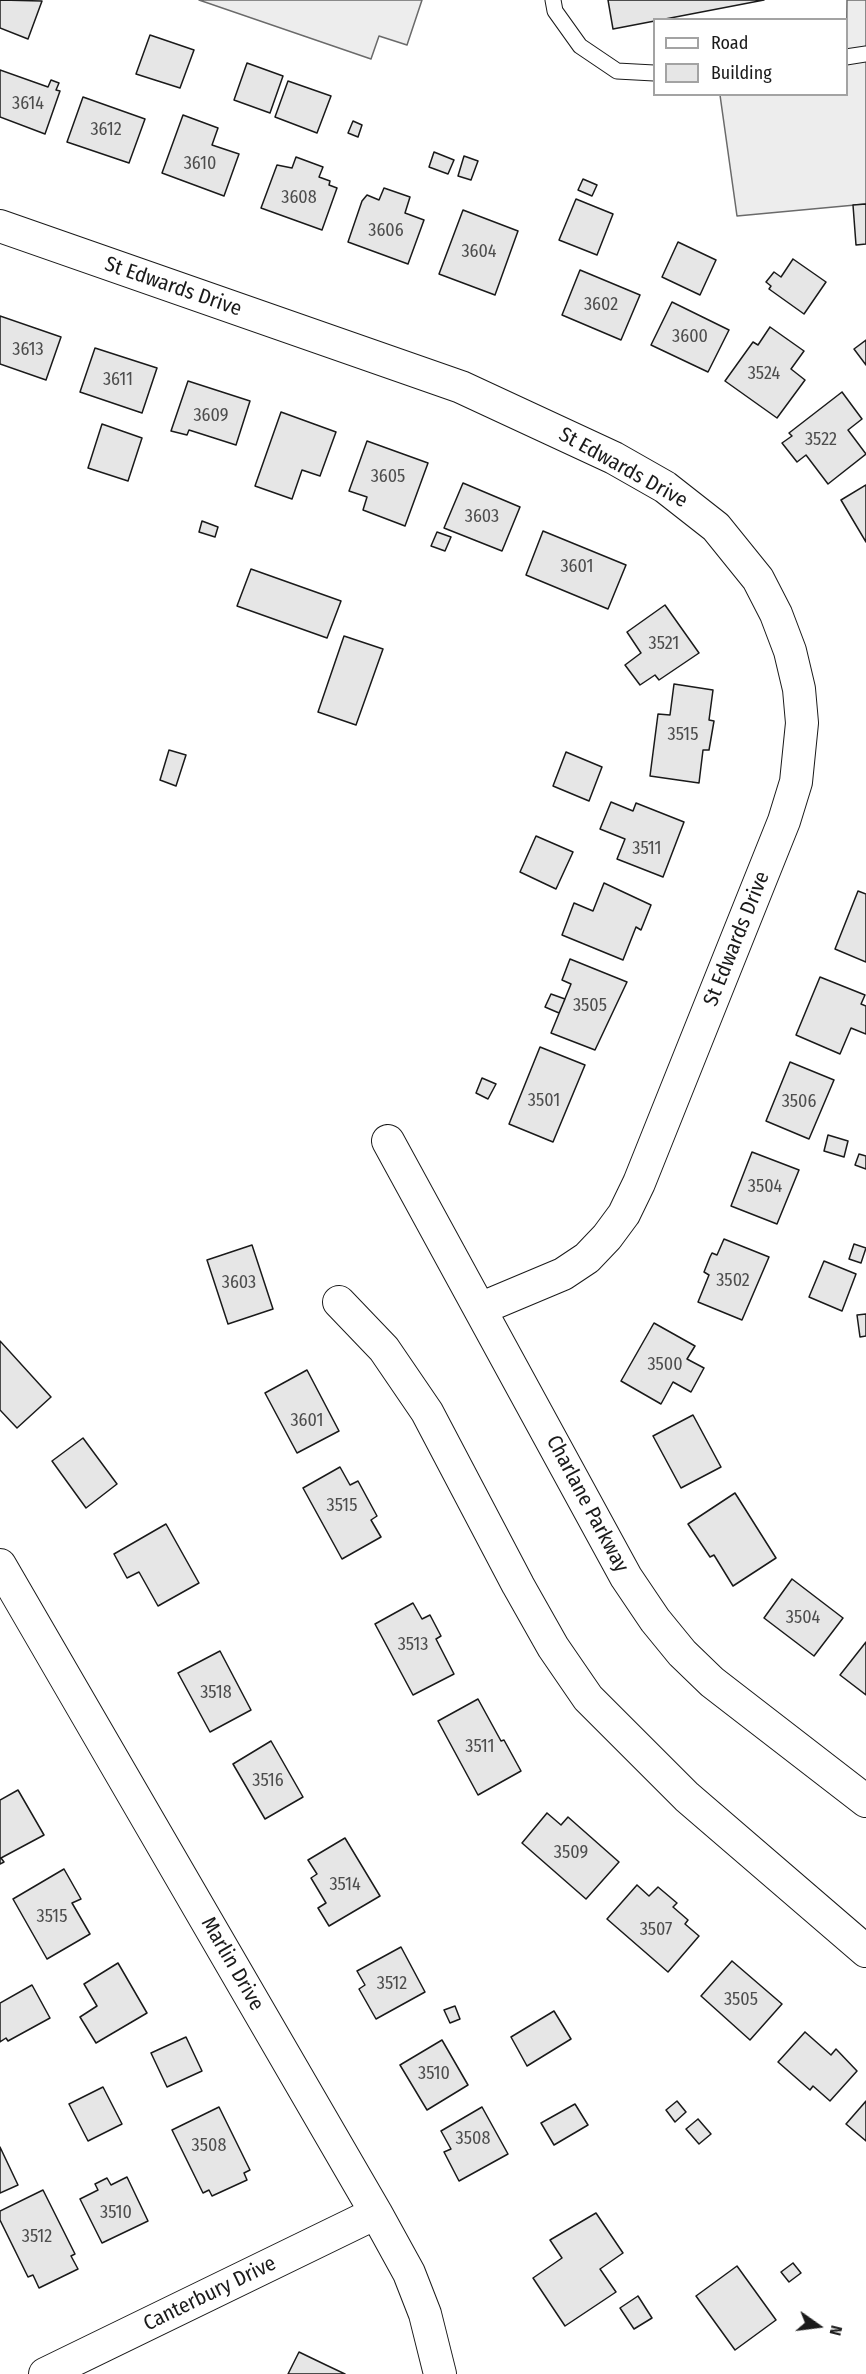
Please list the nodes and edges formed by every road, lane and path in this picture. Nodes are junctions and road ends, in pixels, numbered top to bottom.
1 (554, 0) edge
2 (866, 54) edge
3 (848, 57) edge
4 (653, 73) edge
5 (0, 226) edge
6 (388, 1141) dead end
7 (339, 1302) dead end
8 (482, 1308) junction
9 (0, 1565) edge
10 (866, 1801) edge
11 (866, 1952) edge
12 (376, 2213) junction
13 (45, 2374) edge
14 (441, 2374) edge

1 - 4 lane
2 - 3 lane
5 - 8 street, St Edwards Drive
6 - 8 street, Charlane Parkway
7 - 11 street
8 - 10 street, Charlane Parkway
9 - 12 street, Marlin Drive
12 - 13 street, Canterbury Drive
12 - 14 street, Marlin Drive

